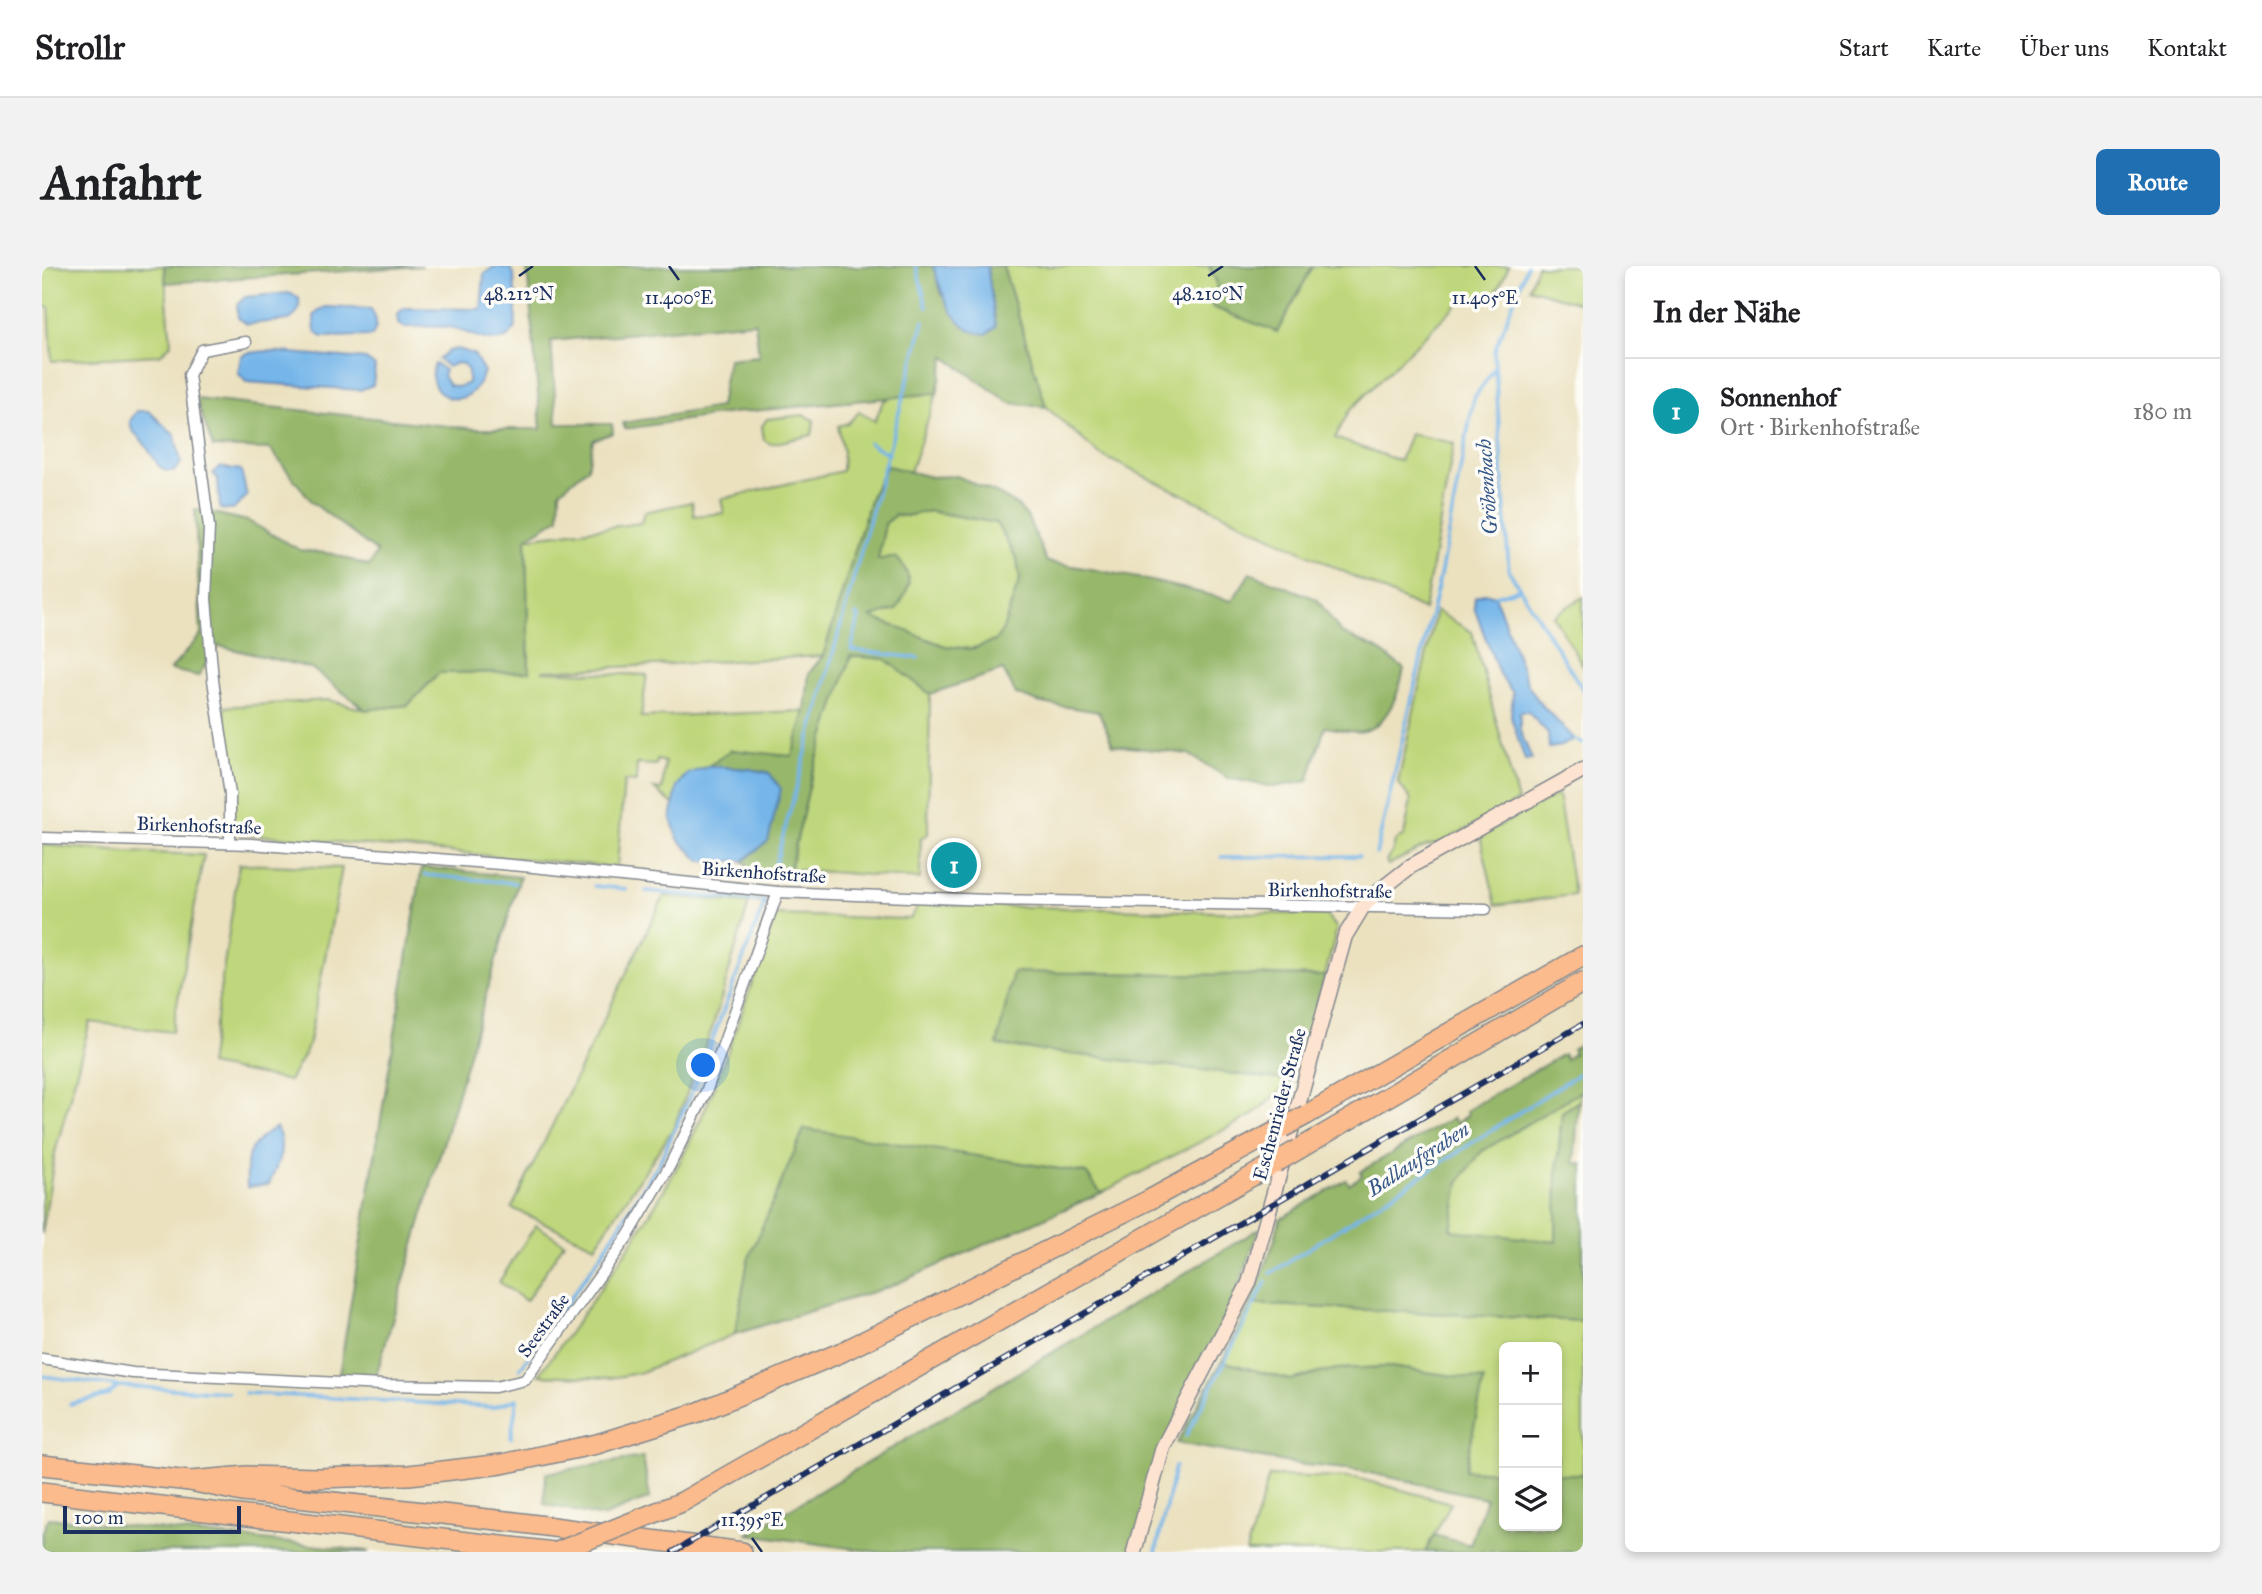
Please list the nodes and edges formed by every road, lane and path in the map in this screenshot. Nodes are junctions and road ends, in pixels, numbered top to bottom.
1 (246, 342) dead end
2 (1583, 770) edge
3 (42, 838) edge
4 (230, 843) junction
5 (778, 892) junction
6 (1362, 908) junction
7 (1486, 909) dead end
8 (1583, 956) edge
9 (1583, 982) edge
10 (42, 1359) edge
11 (42, 1465) edge
12 (190, 1481) junction
13 (42, 1492) edge
14 (556, 1552) edge
15 (742, 1552) edge
16 (1134, 1552) edge

1 - 4 street
2 - 6 street, Eschenrieder Straße
3 - 4 street, Birkenhofstraße
4 - 5 street, Birkenhofstraße
5 - 6 street, Birkenhofstraße
5 - 10 street, Seestraße
6 - 7 street, Birkenhofstraße
6 - 16 street, Eschenrieder Straße
8 - 12 highway, bridge
9 - 14 highway, bridge
11 - 12 highway
12 - 15 highway
13 - 14 highway

